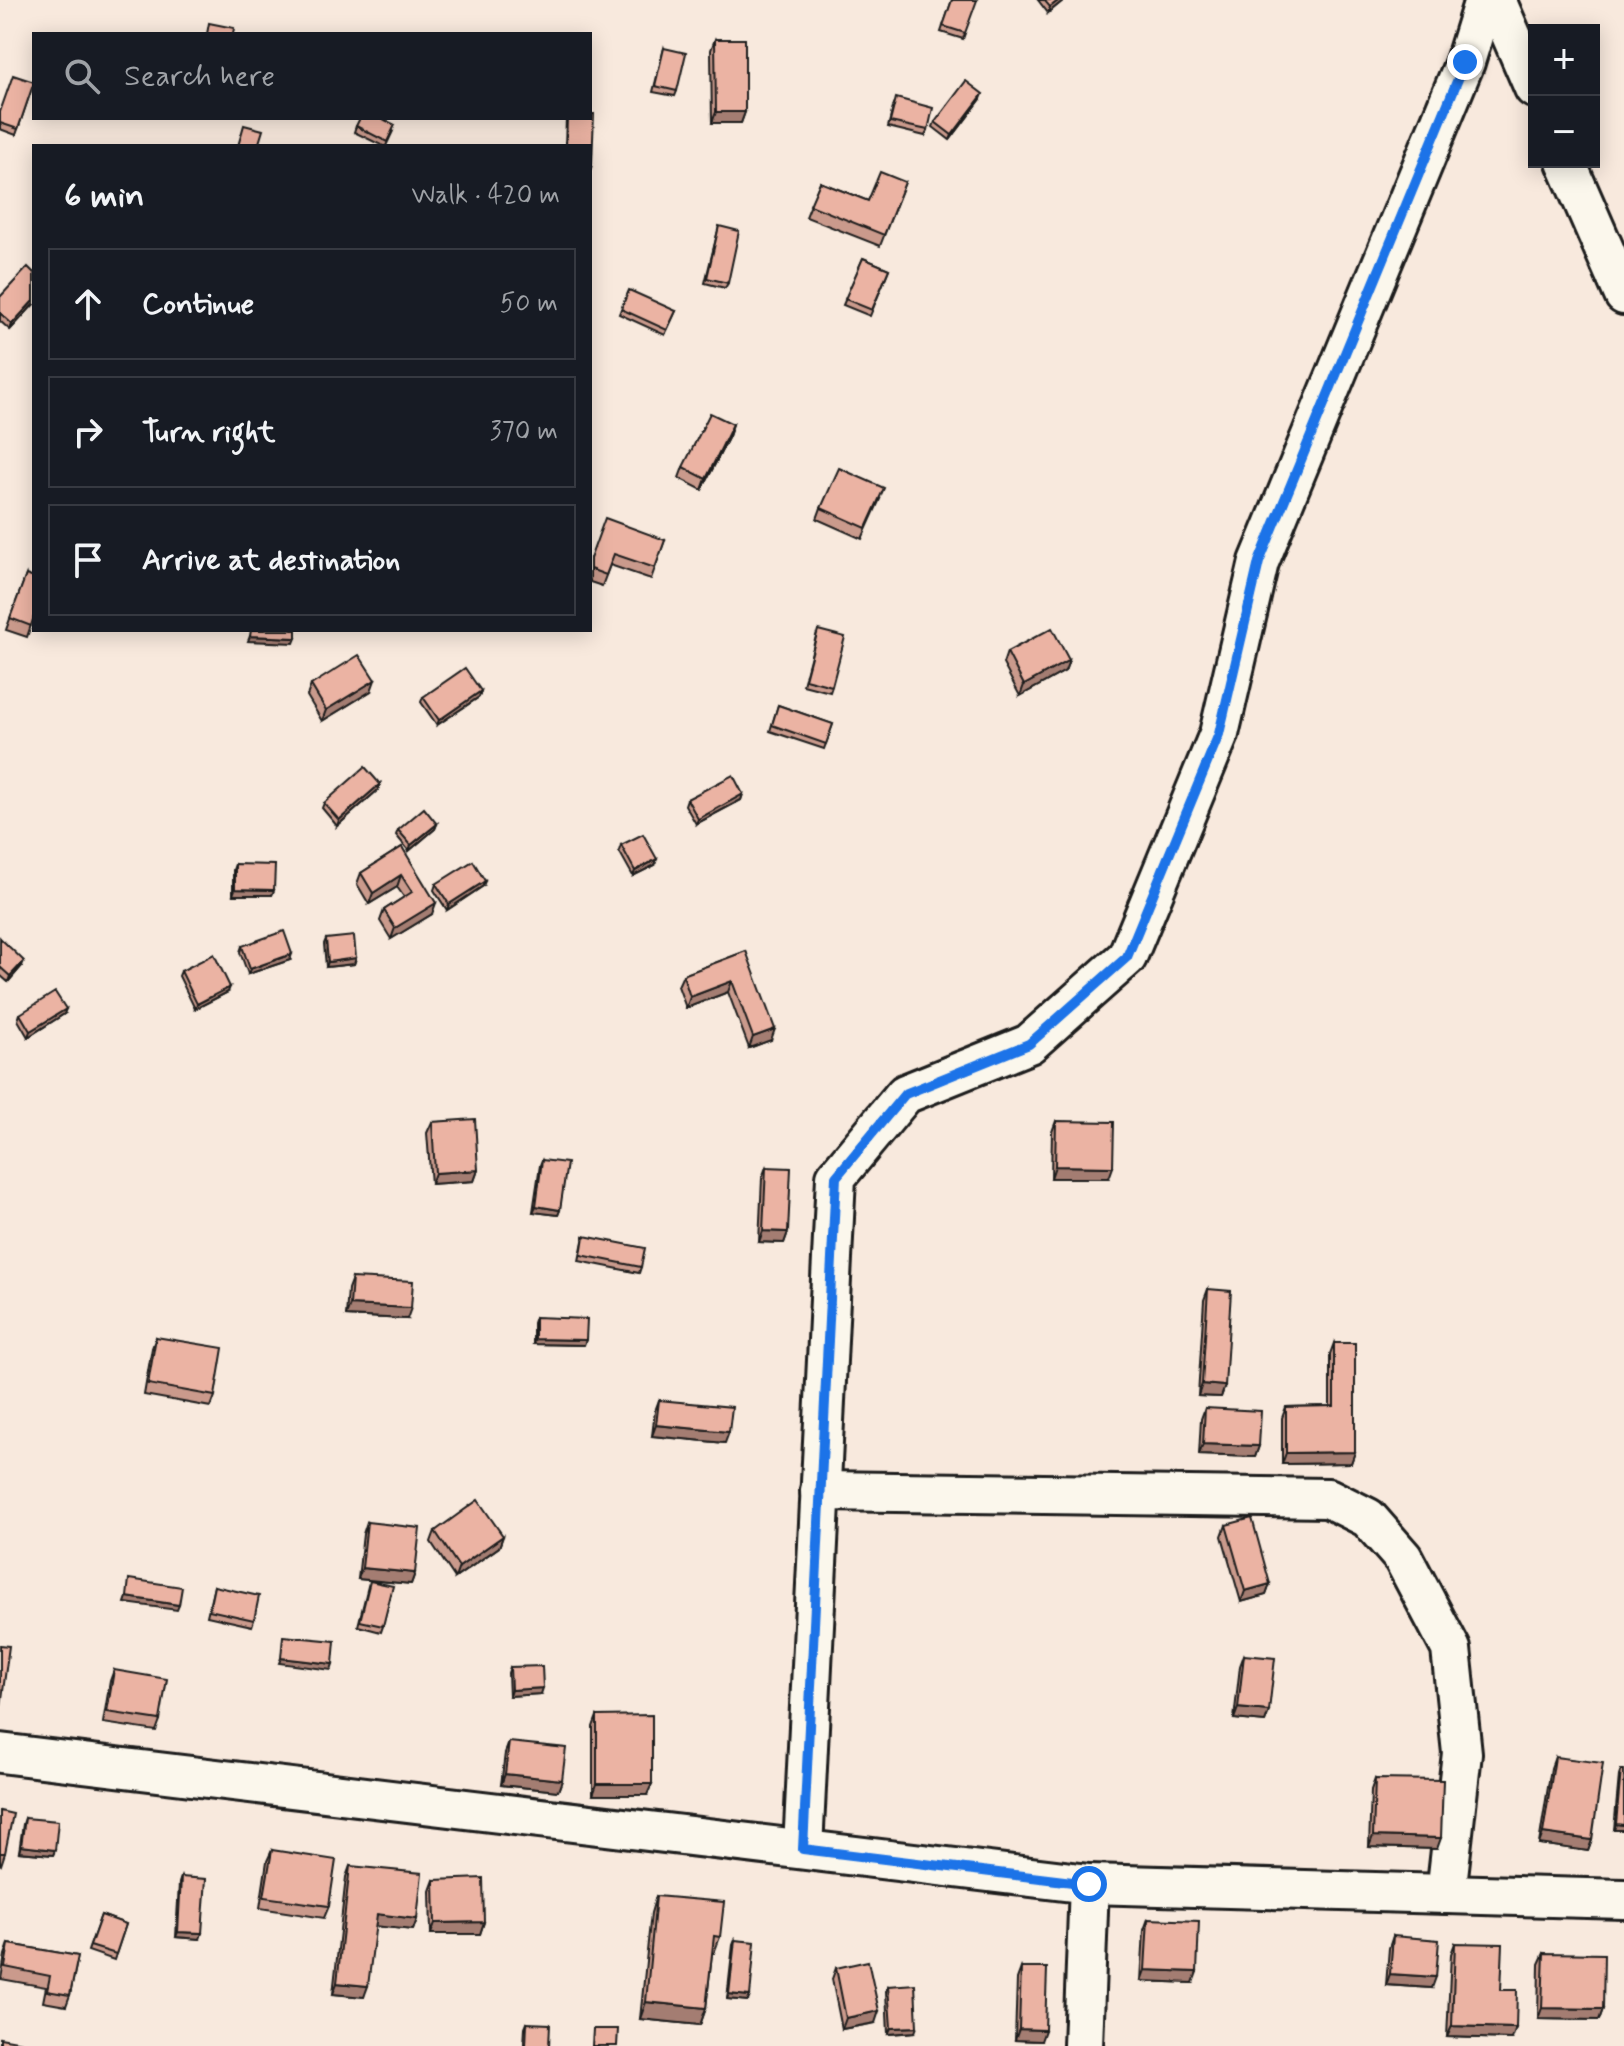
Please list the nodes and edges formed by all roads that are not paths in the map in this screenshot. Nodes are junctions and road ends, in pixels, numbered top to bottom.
1 (1484, 0) edge
2 (1496, 0) edge
3 (1528, 74) edge
4 (1569, 168) edge
5 (1624, 295) edge
6 (820, 1491) junction
7 (0, 1753) edge
8 (803, 1849) junction
9 (1089, 1884) junction
10 (1446, 1894) junction
11 (1624, 1899) edge
12 (1083, 2046) edge

1 - 6 street
2 - 3 street
4 - 5 street
6 - 8 street
6 - 10 street
7 - 8 street
8 - 9 street
9 - 10 street
9 - 12 street
10 - 11 street

